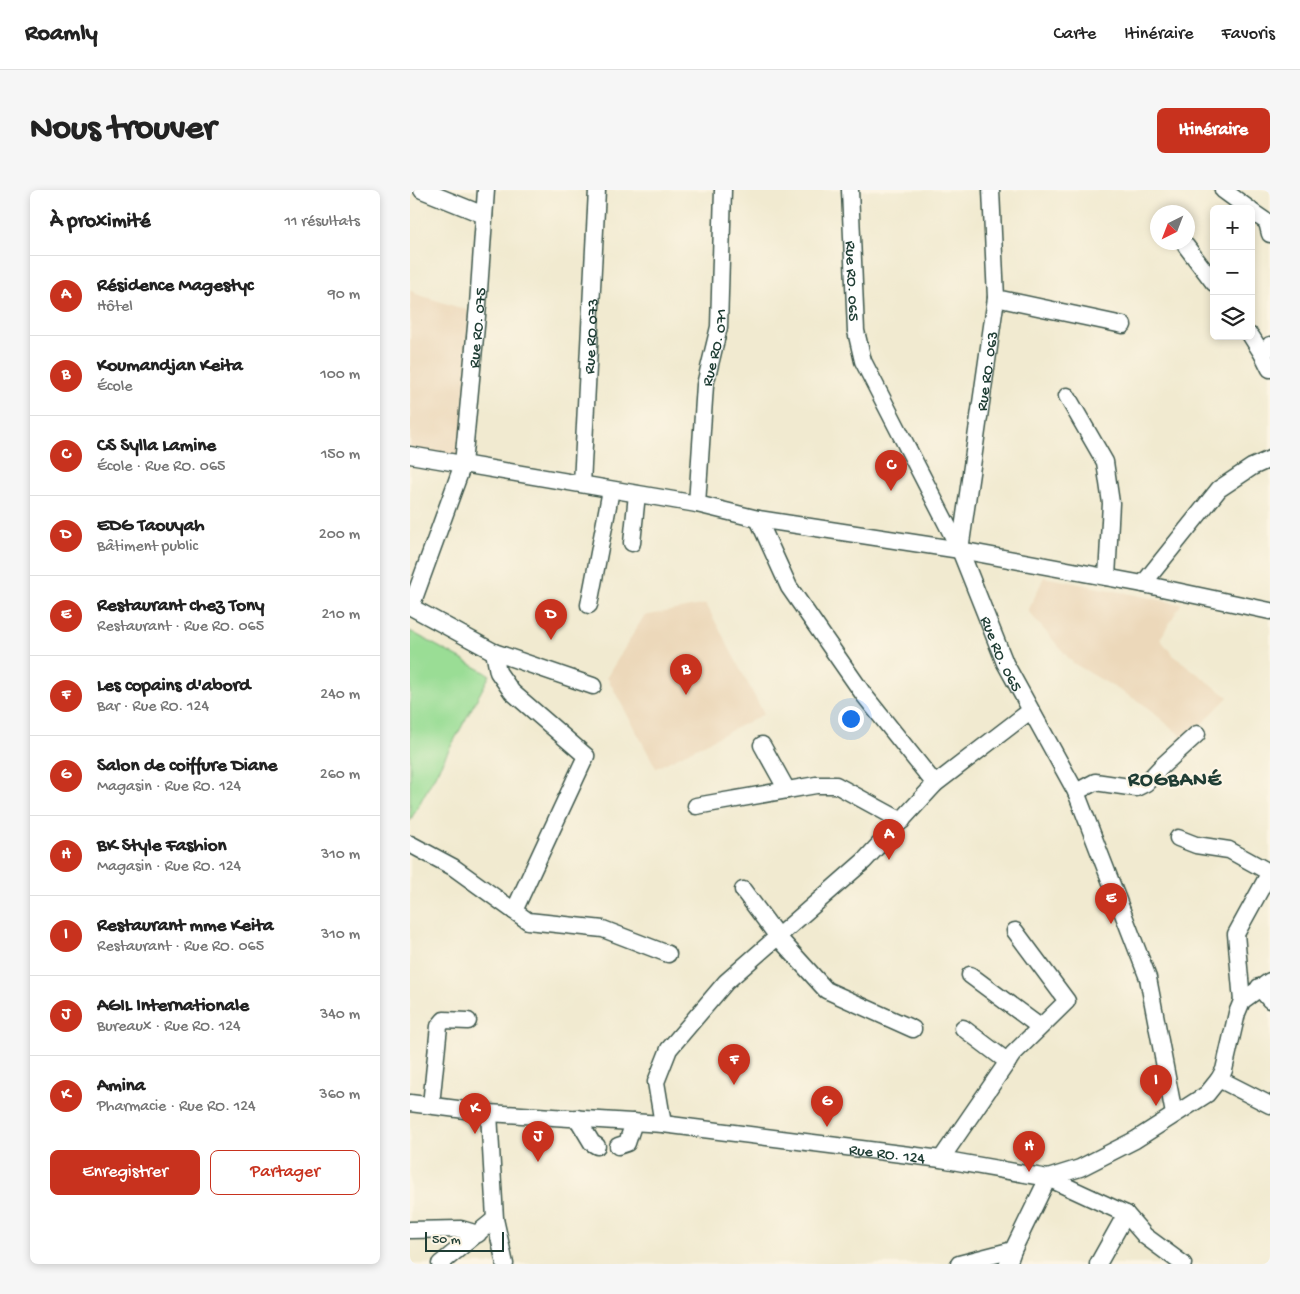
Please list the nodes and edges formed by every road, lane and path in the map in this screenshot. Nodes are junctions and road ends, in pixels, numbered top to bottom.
1 (422, 190) edge
2 (486, 190) edge
3 (597, 190) edge
4 (723, 190) edge
5 (850, 190) edge
6 (991, 190) edge
7 (1223, 190) edge
8 (1243, 205) edge
9 (1255, 214) edge
10 (484, 215) junction
11 (1269, 225) edge
12 (1189, 250) edge
13 (1210, 278) edge
14 (996, 298) junction
15 (1123, 325) dead end
16 (1254, 340) edge
17 (1268, 356) edge
18 (1067, 396) dead end
19 (410, 455) edge
20 (1270, 459) edge
21 (462, 464) junction
22 (582, 484) junction
23 (611, 490) junction
24 (637, 494) junction
25 (697, 504) junction
26 (758, 519) junction
27 (632, 543) dead end
28 (960, 550) junction
29 (1107, 577) junction
30 (1143, 584) junction
31 (588, 605) dead end
32 (1270, 611) edge
33 (494, 652) junction
34 (593, 686) dead end
35 (1030, 711) junction
36 (1197, 734) dead end
37 (762, 745) dead end
38 (936, 784) junction
39 (787, 790) junction
40 (1076, 792) junction
41 (696, 806) dead end
42 (902, 821) junction
43 (1178, 838) dead end
44 (410, 844) edge
45 (1270, 872) edge
46 (743, 890) dead end
47 (514, 911) junction
48 (1015, 931) dead end
49 (778, 937) junction
50 (668, 954) dead end
51 (970, 975) dead end
52 (1265, 984) edge
53 (1270, 1000) edge
54 (1242, 1001) junction
55 (468, 1021) dead end
56 (1040, 1027) junction
57 (963, 1028) dead end
58 (913, 1029) dead end
59 (1008, 1062) junction
60 (1219, 1079) junction
61 (410, 1102) edge
62 (431, 1105) junction
63 (1270, 1105) edge
64 (489, 1112) junction
65 (1174, 1114) junction
66 (578, 1118) junction
67 (634, 1122) junction
68 (663, 1124) junction
69 (597, 1146) dead end
70 (618, 1146) dead end
71 (942, 1159) junction
72 (1048, 1178) junction
73 (1126, 1214) junction
74 (495, 1219) junction
75 (410, 1230) edge
76 (478, 1234) junction
77 (1011, 1257) edge
78 (440, 1264) edge
79 (505, 1264) edge
80 (959, 1264) edge
81 (1098, 1264) edge
82 (1183, 1264) edge

1 - 10 street
2 - 10 street, Rue RO. 075
3 - 22 street, Rue RO 073
4 - 25 street, Rue RO. 071
5 - 28 street, Rue RO. 065
6 - 14 street, Rue RO. 063
7 - 8 street
9 - 11 street
10 - 21 street, Rue RO. 075
12 - 13 street
14 - 15 street
14 - 28 street, Rue RO. 063
16 - 17 street
18 - 29 street
19 - 21 street
20 - 30 street
21 - 22 street
21 - 33 street, Rue RO. 075
22 - 23 street
23 - 24 street
23 - 31 street
24 - 25 street
24 - 27 street
25 - 26 street
26 - 28 street
26 - 38 street
28 - 29 street
28 - 35 street, Rue RO. 065
29 - 30 street
30 - 32 street
33 - 34 street
33 - 47 street
35 - 38 street
35 - 40 street, Rue RO. 065
36 - 40 street
37 - 39 street
38 - 42 street
39 - 41 street
39 - 42 street
40 - 65 street, Rue RO. 065
42 - 49 street
43 - 45 street
44 - 47 street
45 - 54 street
46 - 49 street
47 - 50 street
48 - 56 street
49 - 58 street
49 - 68 street
51 - 56 street
52 - 53 street
52 - 54 street
54 - 60 street, Rue RO. 124
55 - 62 street
56 - 59 street
57 - 59 street
59 - 71 street
60 - 63 street
60 - 65 street, Rue RO. 124
61 - 62 street, Rue RO. 124
62 - 64 street, Rue RO. 124
64 - 66 street, Rue RO. 124
64 - 74 street
65 - 72 street, Rue RO. 124
66 - 67 street, Rue RO. 124
66 - 69 street
67 - 68 street, Rue RO. 124
67 - 70 street
68 - 71 street, Rue RO. 124
71 - 72 street, Rue RO. 124
72 - 73 street
72 - 77 street
73 - 81 street
73 - 82 street
74 - 76 street
74 - 79 street
75 - 76 street
76 - 78 street
77 - 80 street

